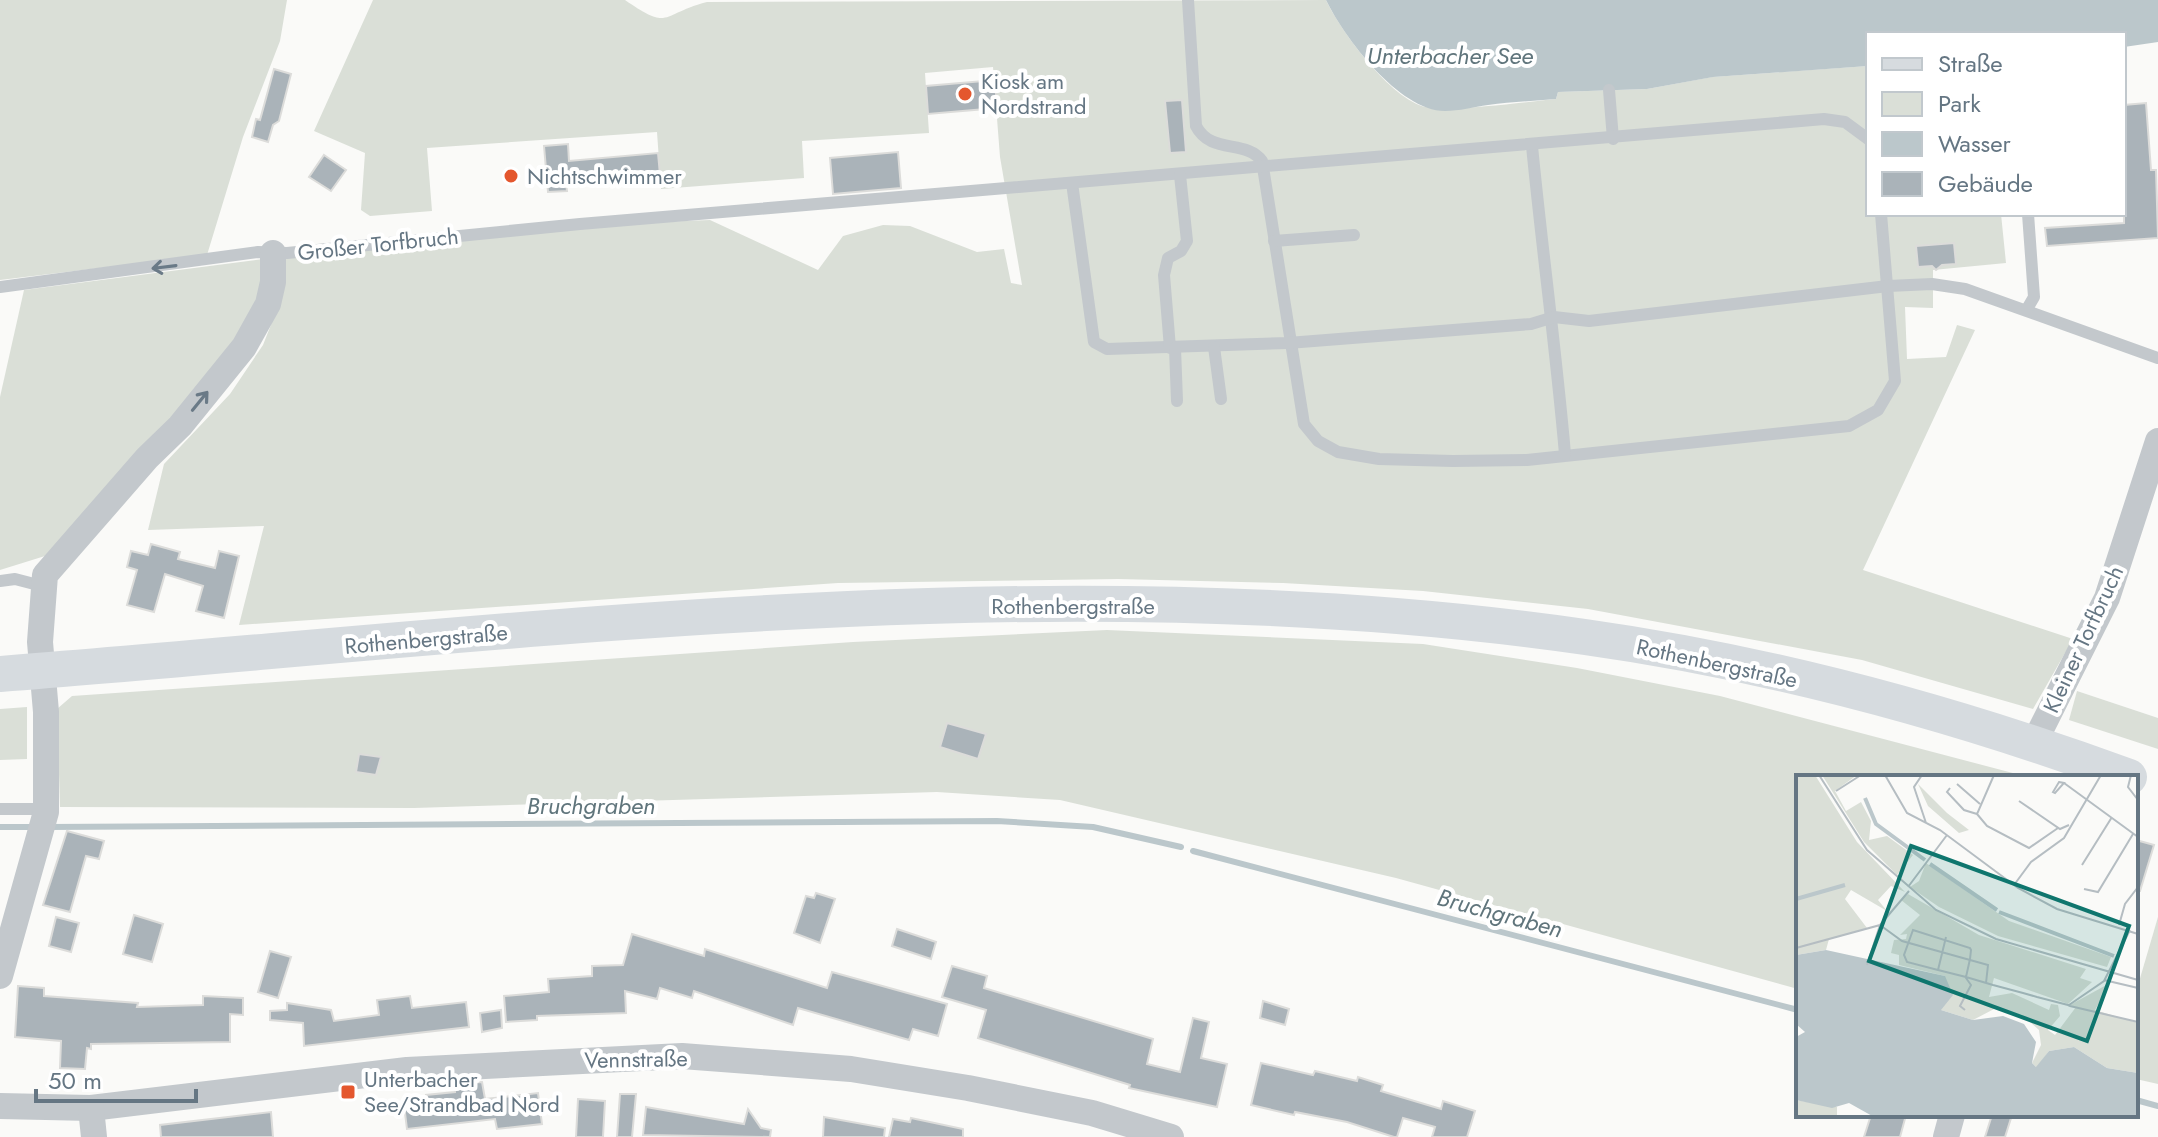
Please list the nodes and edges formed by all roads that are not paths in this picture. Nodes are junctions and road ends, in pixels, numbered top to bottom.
1 (1188, 0) edge
2 (1609, 90) dead end
3 (1866, 138) edge
4 (1613, 139) junction
5 (1532, 146) junction
6 (1263, 169) junction
7 (1180, 175) junction
8 (1072, 183) junction
9 (1881, 216) edge
10 (2028, 216) edge
11 (1354, 235) dead end
12 (1274, 241) junction
13 (273, 253) junction
14 (1888, 286) junction
15 (0, 287) edge
16 (2027, 309) junction
17 (1554, 317) junction
18 (1288, 343) junction
19 (1214, 347) junction
20 (1172, 348) junction
21 (2158, 358) edge
22 (1221, 399) dead end
23 (1177, 401) dead end
24 (2158, 441) edge
25 (1565, 454) junction
26 (0, 581) edge
27 (42, 586) junction
28 (43, 671) junction
29 (0, 674) edge
30 (2053, 755) junction
31 (2122, 775) edge
32 (2138, 781) edge
33 (2158, 788) edge
34 (0, 809) edge
35 (46, 809) junction
36 (0, 976) edge
37 (0, 1106) edge
38 (91, 1108) junction
39 (1951, 1117) edge
40 (1132, 1132) edge
41 (94, 1137) edge
42 (1171, 1137) edge
43 (1946, 1137) edge

1 - 6 lane
2 - 4 lane
3 - 4 lane, Großer Torfbruch
4 - 5 lane, Großer Torfbruch
5 - 6 lane, Großer Torfbruch
5 - 17 lane
6 - 7 lane, Großer Torfbruch
6 - 12 lane
7 - 8 lane, Großer Torfbruch
7 - 20 lane
8 - 13 lane, Großer Torfbruch
8 - 20 lane
9 - 14 lane
10 - 16 lane
11 - 12 lane
12 - 18 lane
13 -> 15 lane
27 -> 13 street, Großer Torfbruch
14 - 16 lane
14 - 17 lane
14 - 25 lane
16 - 21 lane
17 - 18 lane
17 - 25 lane
18 - 19 lane
18 - 25 lane
19 - 20 lane
19 - 22 lane
20 - 23 lane
24 - 30 street, Kleiner Torfbruch
26 - 27 lane
27 - 28 street
28 - 29 main road, Rothenbergstraße
28 - 30 main road, Rothenbergstraße
28 - 35 street
30 - 31 main road, Rothenbergstraße
32 - 33 main road
34 - 35 lane
35 - 36 street
37 - 38 street, Vennstraße
38 - 40 street, Vennstraße
38 - 41 street
39 - 43 street
40 - 42 street, Vennstraße

